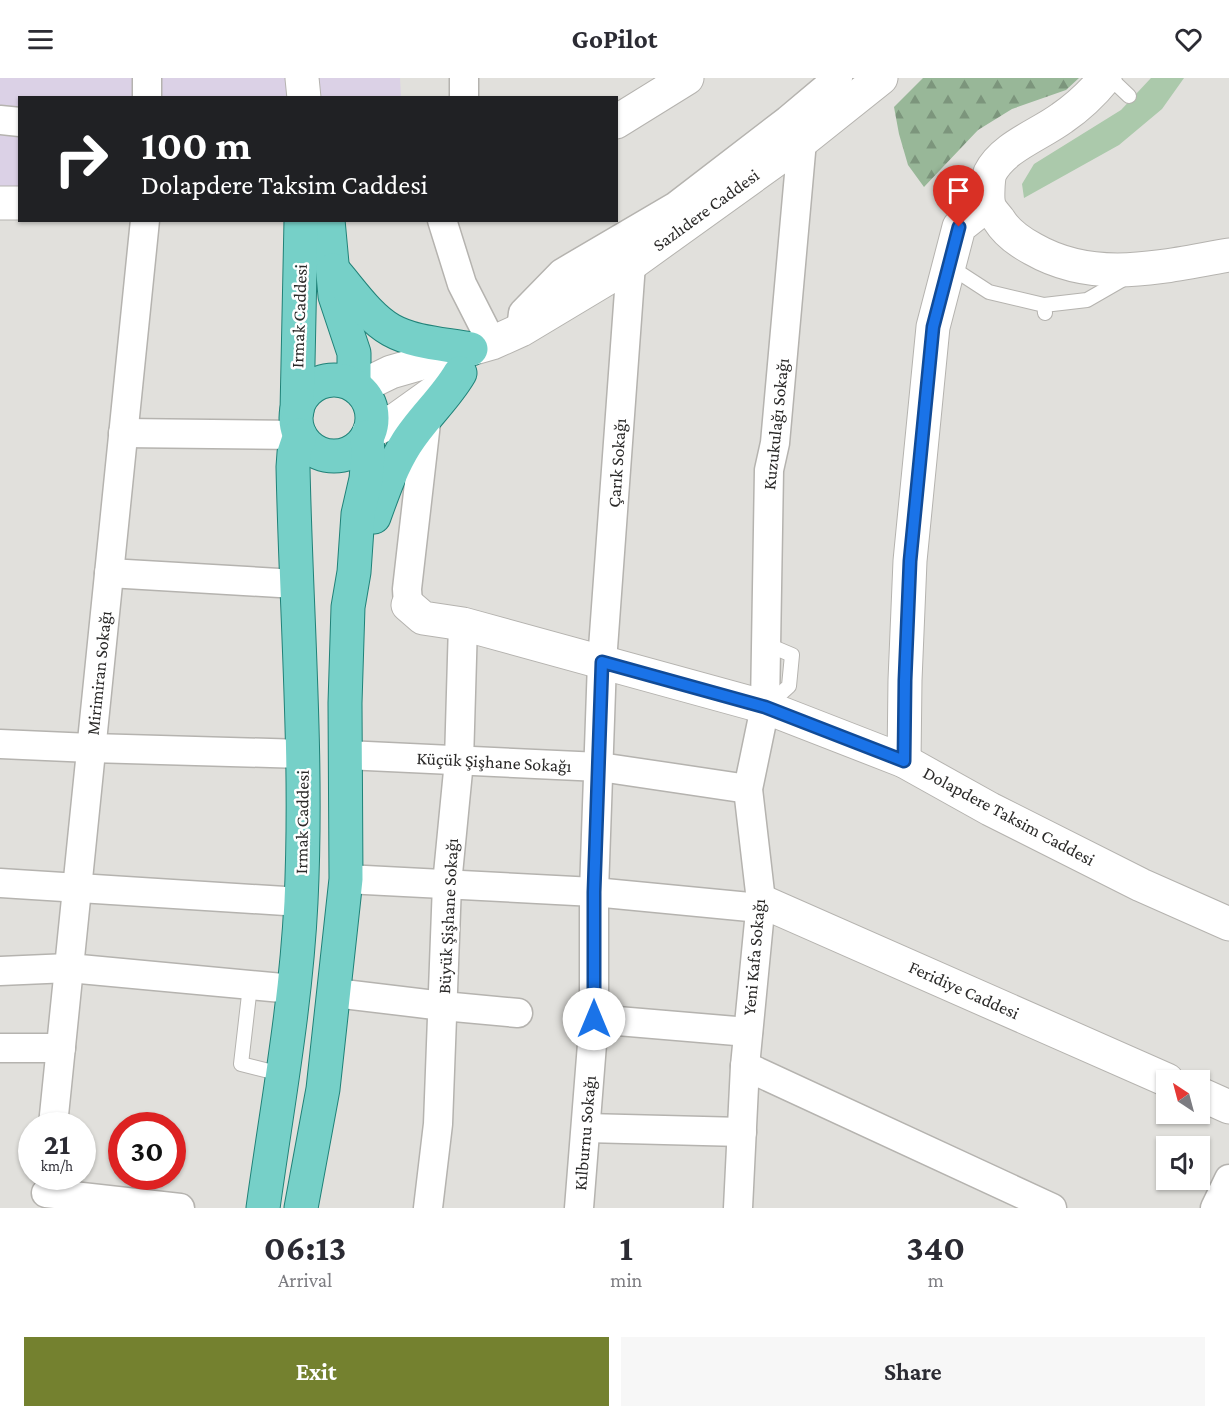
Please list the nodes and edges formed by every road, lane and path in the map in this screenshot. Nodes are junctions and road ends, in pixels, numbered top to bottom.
1 (147, 78) edge
2 (302, 78) edge
3 (464, 78) edge
4 (687, 78) edge
5 (838, 78) edge
6 (881, 78) edge
7 (1110, 78) edge
8 (1117, 87) edge
9 (147, 96) edge
10 (304, 96) edge
11 (464, 96) edge
12 (0, 120) edge
13 (618, 121) edge
14 (18, 122) edge
15 (802, 141) junction
16 (0, 202) edge
17 (18, 204) edge
18 (988, 204) junction
19 (145, 222) edge
20 (301, 222) edge
21 (327, 222) edge
22 (443, 222) edge
23 (1229, 255) edge
24 (632, 264) junction
25 (949, 266) junction
26 (1142, 269) junction
27 (333, 270) junction
28 (521, 330) junction
29 (475, 355) junction
30 (356, 387) junction
31 (428, 414) junction
32 (298, 423) junction
33 (123, 433) junction
34 (368, 434) junction
35 (354, 572) junction
36 (109, 573) junction
37 (296, 584) junction
38 (408, 605) joint
39 (463, 624) junction
40 (766, 644) junction
41 (602, 662) junction
42 (765, 707) junction
43 (0, 744) edge
44 (91, 748) junction
45 (303, 754) junction
46 (346, 755) junction
47 (459, 761) junction
48 (904, 761) junction
49 (600, 767) junction
50 (748, 789) junction
51 (346, 879) junction
52 (0, 883) edge
53 (447, 884) junction
54 (77, 888) junction
55 (594, 892) junction
56 (301, 902) junction
57 (761, 904) junction
58 (1229, 924) edge
59 (69, 968) junction
60 (0, 971) edge
61 (250, 986) junction
62 (293, 989) junction
63 (335, 993) junction
64 (443, 1006) junction
65 (518, 1013) dead end
66 (594, 1019) junction
67 (748, 1032) junction
68 (0, 1048) edge
69 (61, 1048) junction
70 (745, 1066) junction
71 (281, 1074) junction
72 (1156, 1075) edge
73 (1210, 1098) edge
74 (1229, 1107) edge
75 (54, 1112) edge
76 (586, 1128) junction
77 (742, 1132) junction
78 (1229, 1179) edge
79 (42, 1192) edge
80 (180, 1208) edge
81 (263, 1208) edge
82 (301, 1208) edge
83 (428, 1208) edge
84 (579, 1208) edge
85 (738, 1208) edge
86 (1052, 1208) edge
87 (1215, 1208) edge

1 - 9 street
2 - 10 street
3 - 11 street
4 - 13 street
5 - 28 street, Sazlıdere Caddesi
6 - 15 street, Sazlıdere Caddesi
7 - 8 lane
8 - 18 street
12 - 14 street
15 - 24 street, Sazlıdere Caddesi
15 - 40 street, Kuzukulağı Sokağı
16 - 17 street
18 - 25 street
18 - 26 street
19 - 33 street, Mirimiran Sokağı
20 - 32 main road, Irmak Caddesi
21 - 27 main road, Irmak Caddesi
22 - 29 street
23 - 26 street
24 - 28 street, Sazlıdere Caddesi
24 - 41 street, Çarık Sokağı
25 - 26 lane
25 - 48 street
27 - 29 main road
27 - 30 main road, Irmak Caddesi
28 - 29 street, Sazlıdere Caddesi
29 - 30 street
29 - 31 main road
29 - 34 street
30 - 32 main road
30 - 34 main road
31 - 35 main road
31 - 38 street
32 - 33 street
32 - 34 main road
32 - 37 main road, Irmak Caddesi
33 - 36 street, Mirimiran Sokağı
34 - 35 main road
35 - 46 main road
36 - 37 street
36 - 44 street, Mirimiran Sokağı
37 - 45 main road, Irmak Caddesi
38 - 39 street, Dolapdere Taksim Caddesi
39 - 41 street, Dolapdere Taksim Caddesi
39 - 47 street, Büyük Şişhane Sokağı
40 - 42 street, Kuzukulağı Sokağı
40 - 42 lane
41 - 42 street, Dolapdere Taksim Caddesi
41 - 49 street, Kılburnu Sokağı
42 - 48 street, Dolapdere Taksim Caddesi
42 - 50 street, Yeni Kafa Sokağı
43 - 44 street
44 - 45 street
44 - 54 street, Mirimiran Sokağı
45 - 56 main road, Irmak Caddesi
46 - 47 street, Küçük Şişhane Sokağı
46 - 51 main road
47 - 49 street, Küçük Şişhane Sokağı
47 - 53 street, Büyük Şişhane Sokağı
48 - 58 street, Dolapdere Taksim Caddesi
49 - 50 street, Küçük Şişhane Sokağı
49 - 55 street, Kılburnu Sokağı
50 - 57 street, Yeni Kafa Sokağı
51 - 53 street
51 - 63 main road
52 - 54 street
53 - 55 street
53 - 64 street, Büyük Şişhane Sokağı
54 - 56 street
54 - 59 street, Mirimiran Sokağı
55 - 57 street
55 - 66 street, Kılburnu Sokağı
56 - 62 main road, Irmak Caddesi
57 - 67 street, Yeni Kafa Sokağı
57 - 72 street, Feridiye Caddesi
59 - 60 street
59 - 61 street
59 - 69 street, Mirimiran Sokağı
61 - 62 street
61 - 71 lane
62 - 71 main road, Irmak Caddesi
63 - 64 street
63 - 82 main road
64 - 65 street
64 - 83 street, Büyük Şişhane Sokağı
66 - 67 street
66 - 76 street, Kılburnu Sokağı
67 - 70 street, Yeni Kafa Sokağı
68 - 69 street
69 - 75 street, Mirimiran Sokağı
70 - 77 street, Yeni Kafa Sokağı
70 - 86 street
71 - 81 main road, Irmak Caddesi
73 - 74 street
76 - 77 street
76 - 84 street, Kılburnu Sokağı
77 - 85 street, Yeni Kafa Sokağı
78 - 87 street
79 - 80 street

